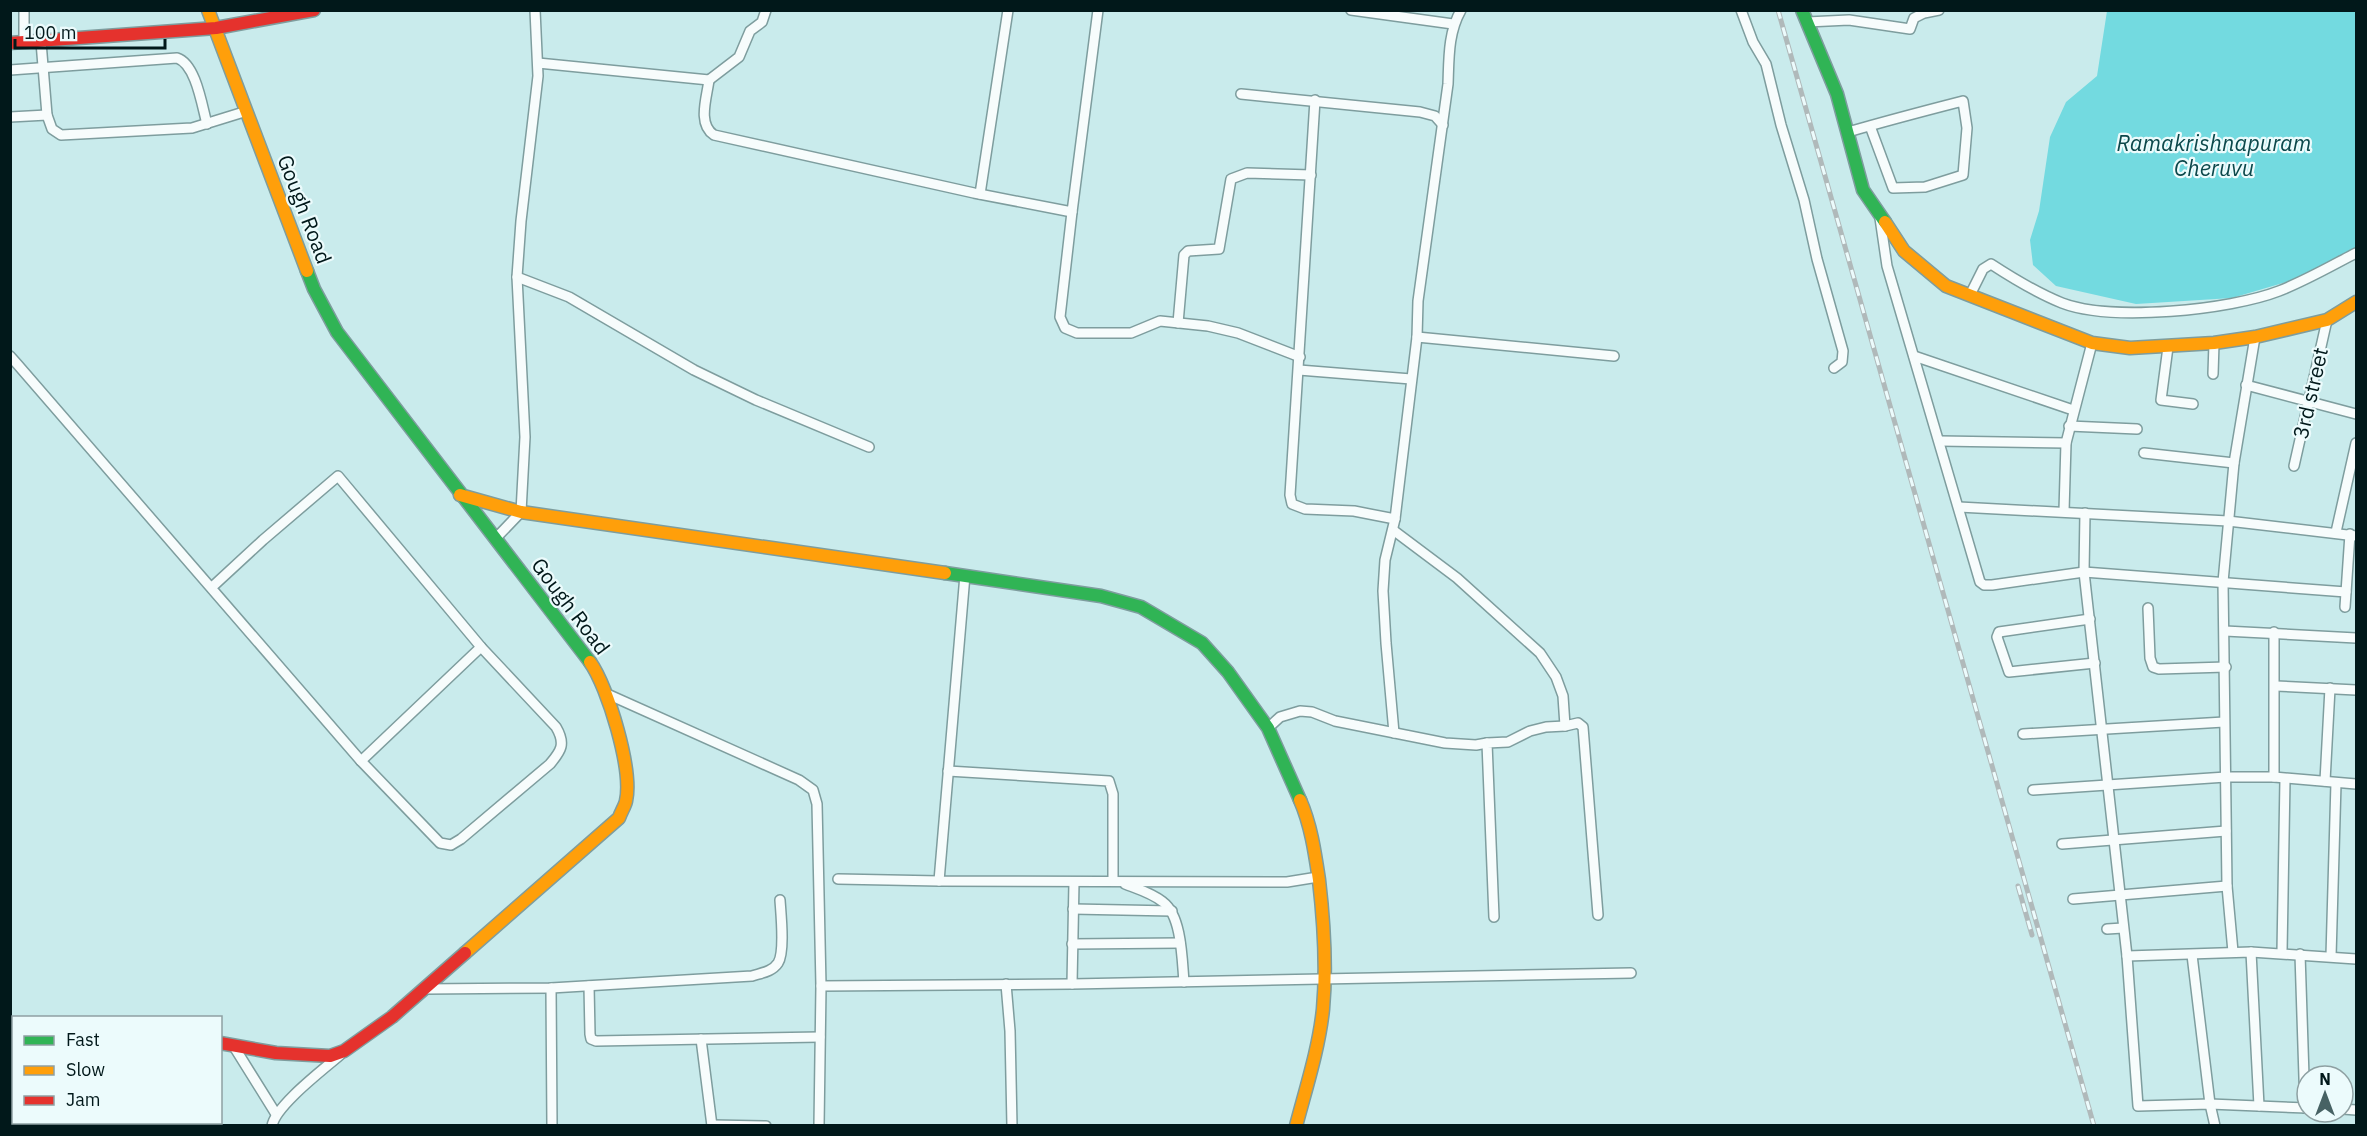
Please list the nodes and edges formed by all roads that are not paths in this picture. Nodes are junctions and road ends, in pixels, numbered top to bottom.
1 (24, 10) edge
2 (208, 10) edge
3 (314, 10) edge
4 (535, 10) edge
5 (766, 10) edge
6 (1008, 10) edge
7 (1098, 10) edge
8 (1351, 10) edge
9 (1461, 10) edge
10 (1741, 10) edge
11 (1939, 10) edge
12 (1804, 16) edge
13 (1453, 24) junction
14 (216, 28) junction
15 (24, 42) junction
16 (41, 42) junction
17 (10, 43) edge
18 (538, 63) junction
19 (42, 67) junction
20 (10, 70) edge
21 (709, 80) junction
22 (1241, 94) dead end
23 (1316, 100) junction
24 (247, 111) junction
25 (47, 116) junction
26 (10, 117) edge
27 (207, 124) junction
28 (1443, 125) junction
29 (1870, 126) junction
30 (1848, 132) junction
31 (1311, 175) junction
32 (980, 194) junction
33 (1072, 212) junction
34 (1880, 218) junction
35 (2356, 253) edge
36 (517, 277) junction
37 (1970, 296) junction
38 (2356, 302) edge
39 (2327, 320) junction
40 (1178, 323) junction
41 (1416, 337) junction
42 (2255, 337) junction
43 (2091, 343) junction
44 (2214, 343) junction
45 (2169, 347) junction
46 (10, 356) edge
47 (1614, 356) dead end
48 (1914, 356) junction
49 (1300, 357) junction
50 (1834, 368) dead end
51 (1299, 370) junction
52 (2213, 374) dead end
53 (1411, 379) junction
54 (2246, 385) junction
55 (2309, 401) junction
56 (2193, 404) dead end
57 (2073, 410) junction
58 (2356, 414) edge
59 (2070, 426) junction
60 (2137, 429) dead end
61 (1940, 441) junction
62 (2356, 442) edge
63 (2066, 443) junction
64 (869, 447) dead end
65 (2144, 453) dead end
66 (2234, 463) junction
67 (2294, 466) dead end
68 (460, 495) junction
69 (1959, 507) junction
70 (2064, 511) junction
71 (521, 512) junction
72 (2085, 513) junction
73 (1395, 519) junction
74 (2228, 521) junction
75 (1393, 530) junction
76 (2336, 532) junction
77 (2353, 535) edge
78 (496, 538) junction
79 (2084, 572) junction
80 (965, 575) junction
81 (2223, 582) junction
82 (211, 588) junction
83 (2346, 592) junction
84 (2345, 607) dead end
85 (2148, 608) dead end
86 (2090, 619) junction
87 (2225, 630) junction
88 (2274, 632) junction
89 (2356, 638) edge
90 (481, 647) junction
91 (2095, 663) junction
92 (2226, 667) junction
93 (2276, 686) junction
94 (2330, 688) junction
95 (2356, 690) edge
96 (605, 693) junction
97 (2224, 722) junction
98 (1565, 726) junction
99 (1268, 728) junction
100 (2101, 728) junction
101 (1394, 733) junction
102 (2023, 734) dead end
103 (1487, 743) junction
104 (361, 761) junction
105 (948, 771) junction
106 (2226, 777) junction
107 (2274, 777) junction
108 (2285, 778) junction
109 (2325, 781) junction
110 (2336, 783) junction
111 (2356, 784) edge
112 (2109, 785) junction
113 (2033, 790) dead end
114 (2226, 831) junction
115 (2114, 840) junction
116 (2062, 844) dead end
117 (1318, 877) junction
118 (838, 879) dead end
119 (939, 881) junction
120 (1116, 881) junction
121 (1074, 882) junction
122 (2227, 886) junction
123 (2120, 894) junction
124 (2073, 899) dead end
125 (780, 900) dead end
126 (1073, 909) junction
127 (1172, 911) junction
128 (1598, 915) dead end
129 (1494, 917) dead end
130 (2123, 928) junction
131 (2107, 929) dead end
132 (1180, 943) junction
133 (1072, 944) junction
134 (2234, 952) junction
135 (2251, 952) junction
136 (2282, 952) junction
137 (2300, 954) junction
138 (2192, 955) junction
139 (2127, 956) junction
140 (2331, 956) junction
141 (2356, 959) edge
142 (1631, 973) dead end
143 (1324, 979) junction
144 (1184, 982) junction
145 (1006, 984) junction
146 (1072, 984) junction
147 (589, 986) junction
148 (821, 986) junction
149 (550, 988) junction
150 (424, 989) junction
151 (820, 1037) junction
152 (701, 1039) junction
153 (227, 1044) edge
154 (344, 1051) junction
155 (2304, 1064) edge
156 (2210, 1104) junction
157 (2259, 1106) junction
158 (2295, 1108) edge
159 (276, 1114) junction
160 (272, 1125) edge
161 (552, 1125) edge
162 (712, 1125) edge
163 (766, 1125) edge
164 (819, 1125) edge
165 (1012, 1125) edge
166 (1296, 1125) edge
167 (2215, 1125) edge

1 - 15 street
2 - 14 street, Gough Road
3 - 14 street
4 - 18 street
5 - 21 street
6 - 32 street
7 - 33 street
8 - 13 street
9 - 13 street
10 - 50 street
11 - 12 street
12 - 30 street
13 - 28 street
14 - 16 street
14 - 24 street, Gough Road
15 - 16 street
15 - 17 street
16 - 19 street
18 - 21 street
18 - 36 street
19 - 20 street
19 - 25 street
19 - 27 street
21 - 32 street
22 - 23 street
23 - 28 street
23 - 31 street
24 - 27 street
24 - 68 street, Gough Road
25 - 26 street
25 - 27 street
28 - 41 street
29 - 29 street
29 - 30 street
30 - 34 street
31 - 40 street
31 - 49 street
32 - 33 street
33 - 40 street
34 - 37 street
34 - 48 street
35 - 37 street
36 - 64 street
36 - 71 street
37 - 43 street
38 - 39 street
39 - 42 street
39 - 55 street, 3rd street
40 - 49 street
41 - 47 street
41 - 53 street
42 - 44 street
42 - 54 street
43 - 45 street
43 - 57 street
44 - 45 street
44 - 52 street
45 - 56 street
46 - 82 street
48 - 57 street
48 - 61 street
49 - 51 street
51 - 53 street
51 - 73 street
53 - 73 street
54 - 55 street
54 - 66 street
55 - 58 street
55 - 67 street, 3rd street
57 - 59 street
59 - 60 street
59 - 63 street
61 - 63 street
61 - 69 street
62 - 76 street
63 - 70 street
65 - 66 street
66 - 74 street
68 - 71 street
68 - 78 street, Gough Road
69 - 70 street
69 - 79 street
70 - 72 street
71 - 78 street
71 - 80 street
72 - 74 street
72 - 79 street
73 - 75 street
74 - 76 street
74 - 81 street
75 - 98 street
75 - 101 street
76 - 77 street
77 - 83 street
78 - 96 street, Gough Road
79 - 81 street
79 - 86 street
80 - 99 street
80 - 105 street
81 - 83 street
81 - 87 street
82 - 90 street
82 - 104 street
83 - 84 street
85 - 92 street
86 - 91 street
86 - 91 street
87 - 88 street
87 - 92 street
88 - 89 street
88 - 93 street
90 - 104 street
90 - 104 street
91 - 100 street
92 - 97 street
93 - 94 street
93 - 107 street
94 - 95 street
94 - 109 street
96 - 148 street
96 - 150 street, Gough Road
97 - 100 street
97 - 106 street
98 - 103 street
98 - 128 street
99 - 101 street
99 - 117 street
100 - 102 street
100 - 112 street
101 - 103 street
103 - 129 street
105 - 119 street
105 - 120 street
106 - 107 street
106 - 112 street
106 - 114 street
107 - 108 street
108 - 109 street
108 - 136 street
109 - 110 street
110 - 111 street
110 - 140 street
112 - 113 street
112 - 115 street
114 - 115 street
114 - 122 street
115 - 116 street
115 - 123 street
117 - 120 street
117 - 143 street
118 - 119 street
119 - 121 street
120 - 121 street
120 - 127 street
121 - 126 street
122 - 123 street
122 - 134 street
123 - 124 street
123 - 130 street
125 - 147 street
126 - 127 street
126 - 133 street
127 - 132 street
130 - 131 street
130 - 139 street
132 - 133 street
132 - 144 street
133 - 146 street
134 - 135 street
134 - 138 street
135 - 136 street
135 - 157 street
136 - 137 street
137 - 140 street
137 - 155 street
138 - 139 street
138 - 156 street
139 - 156 street
140 - 141 street
142 - 143 street
143 - 144 street
143 - 166 street
144 - 146 street
145 - 146 street
145 - 148 street
145 - 165 street
147 - 149 street
147 - 152 street
148 - 151 street
149 - 150 street
149 - 161 street
150 - 154 street, Gough Road
151 - 152 street
151 - 164 street
152 - 162 street
153 - 154 street, Gough Road
153 - 159 street
154 - 159 street
156 - 157 street
156 - 167 street
157 - 158 street
159 - 160 street
162 - 163 street

